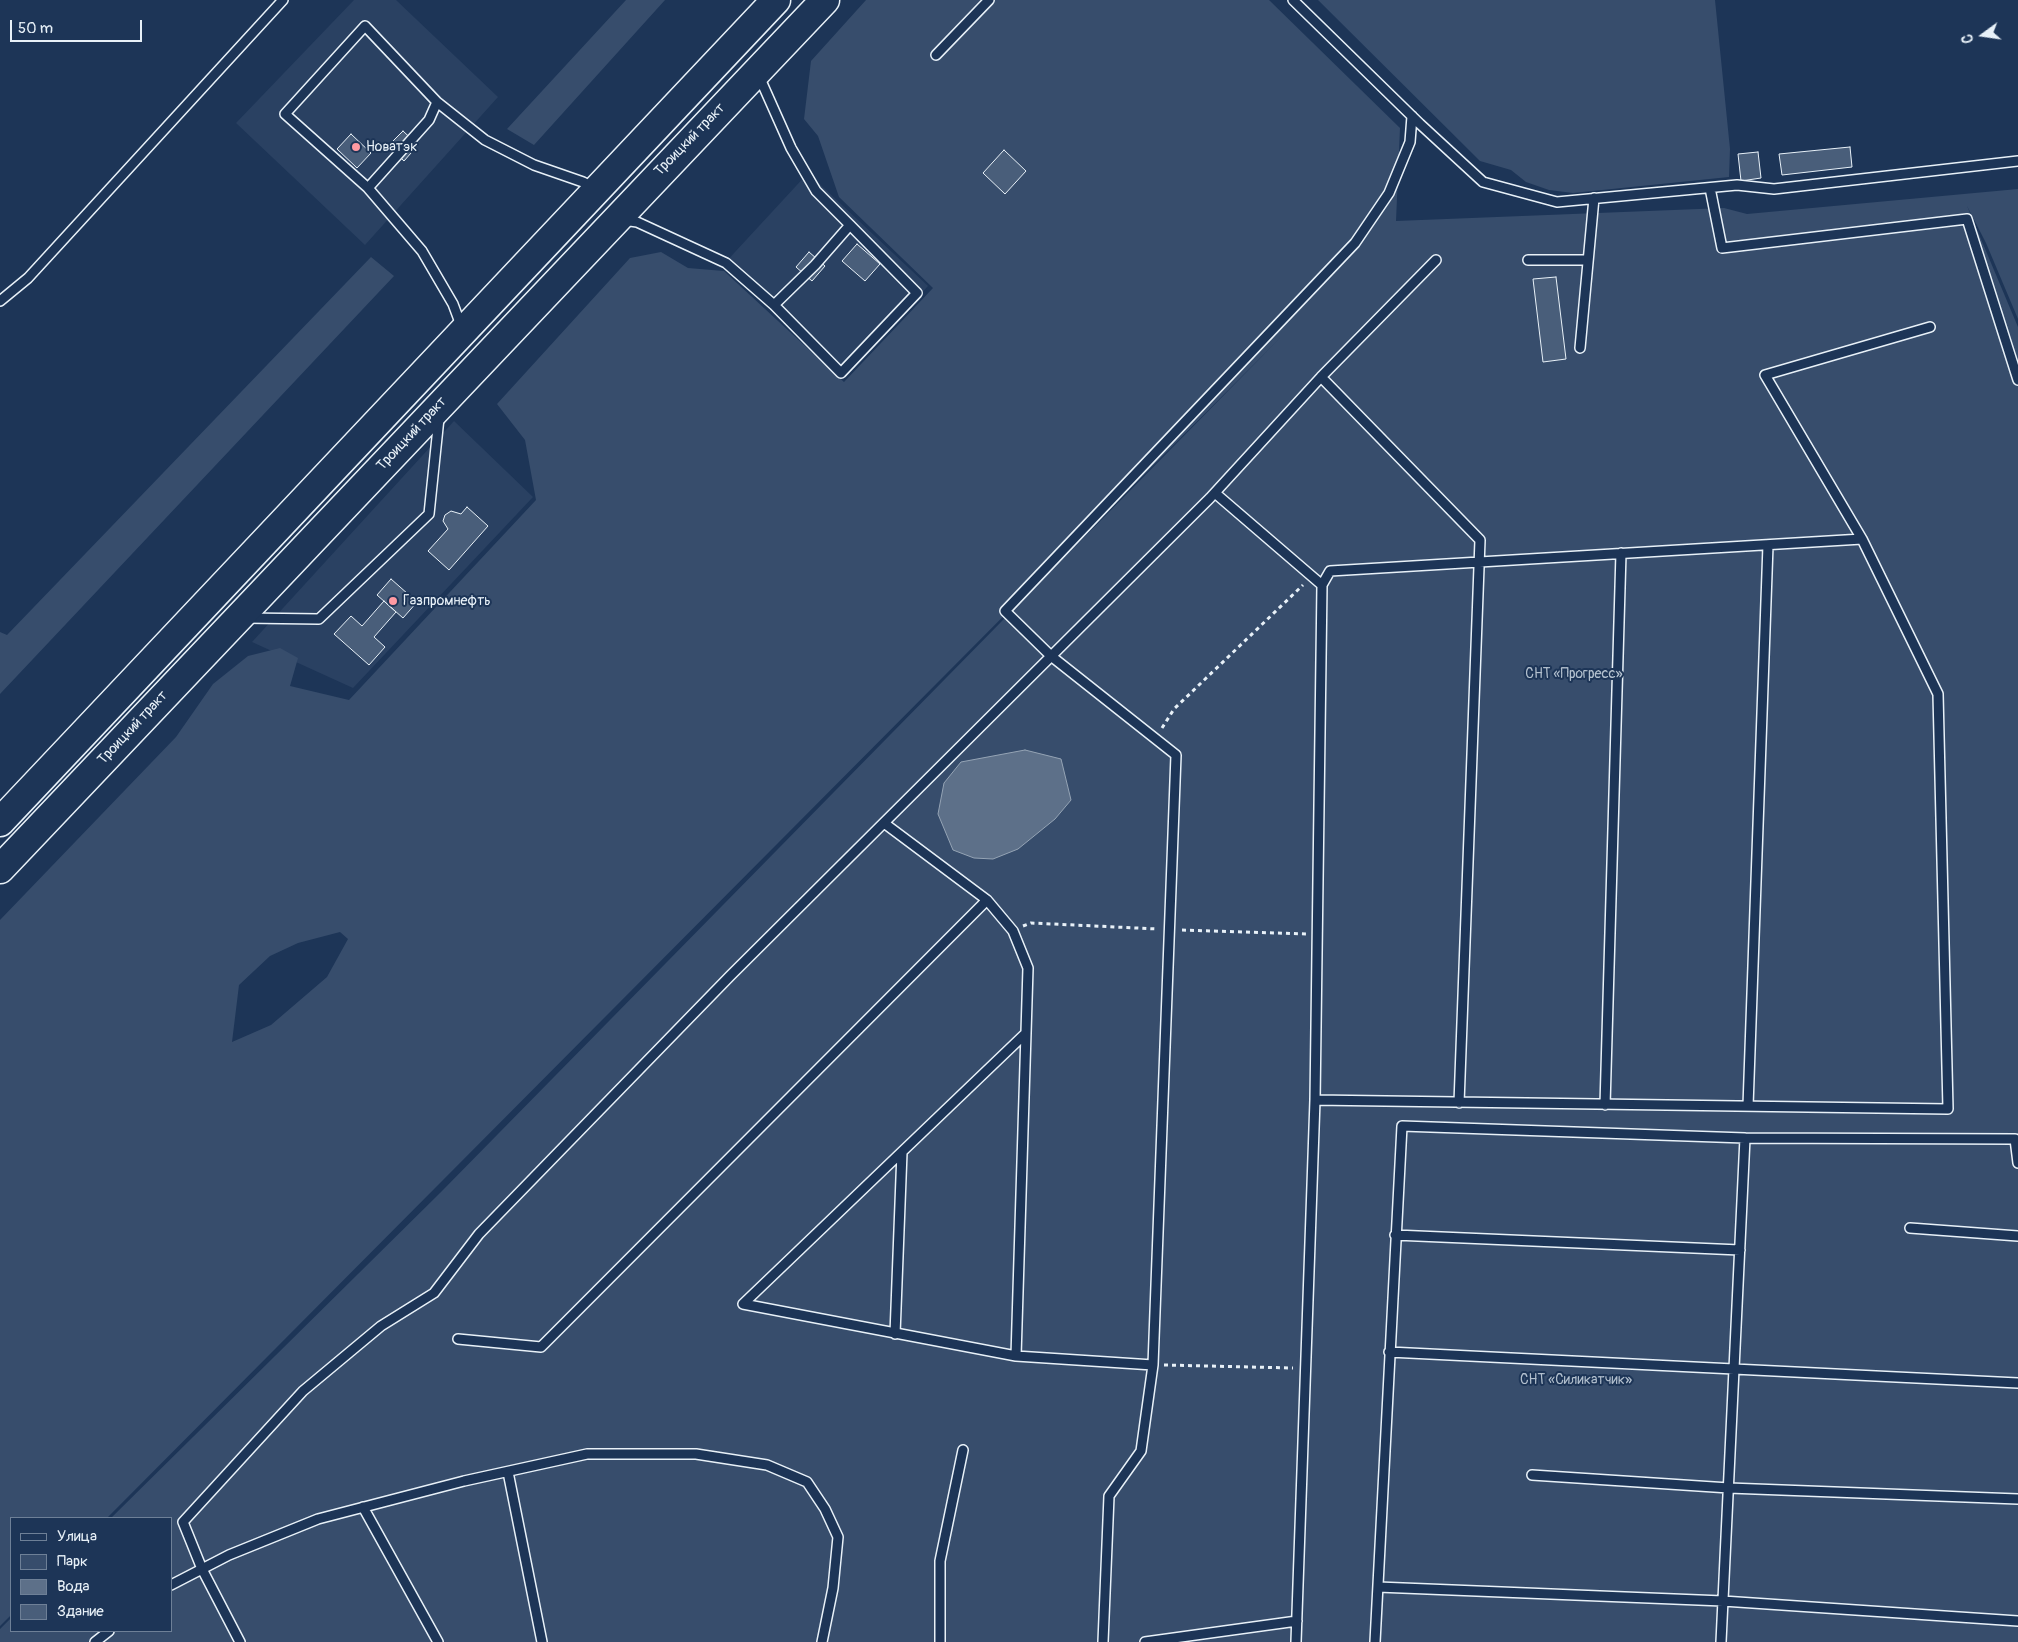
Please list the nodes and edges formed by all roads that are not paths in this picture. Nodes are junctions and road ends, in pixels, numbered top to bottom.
1 (283, 0) edge
2 (776, 0) edge
3 (825, 0) edge
4 (989, 0) edge
5 (1293, 0) edge
6 (936, 55) dead end
7 (757, 71) junction
8 (437, 102) junction
9 (1412, 116) junction
10 (2018, 161) edge
11 (368, 188) junction
12 (1710, 188) junction
13 (599, 190) junction
14 (1594, 198) junction
15 (615, 219) junction
16 (850, 225) junction
17 (1436, 260) dead end
18 (1528, 260) dead end
19 (1588, 260) junction
20 (0, 301) edge
21 (774, 305) junction
22 (1930, 327) dead end
23 (463, 333) junction
24 (1580, 348) dead end
25 (1320, 377) junction
26 (2018, 380) edge
27 (440, 404) junction
28 (1215, 493) junction
29 (1862, 539) junction
30 (1768, 545) junction
31 (1621, 553) junction
32 (1478, 562) junction
33 (1322, 585) junction
34 (238, 618) junction
35 (1051, 656) junction
36 (0, 822) edge
37 (884, 823) junction
38 (0, 869) edge
39 (987, 900) junction
40 (1026, 1033) junction
41 (1315, 1100) junction
42 (1459, 1103) junction
43 (1605, 1105) junction
44 (1748, 1106) junction
45 (1745, 1138) junction
46 (2017, 1138) edge
47 (902, 1152) junction
48 (2018, 1163) edge
49 (1910, 1228) dead end
50 (1395, 1235) junction
51 (2018, 1236) edge
52 (1740, 1250) junction
53 (896, 1334) junction
54 (458, 1340) dead end
55 (1389, 1352) junction
56 (1016, 1356) junction
57 (1153, 1365) junction
58 (1734, 1370) junction
59 (2018, 1383) edge
60 (963, 1450) dead end
61 (508, 1472) junction
62 (1532, 1475) dead end
63 (1728, 1488) junction
64 (2018, 1498) edge
65 (363, 1507) junction
66 (202, 1569) junction
67 (172, 1584) edge
68 (1378, 1587) junction
69 (1723, 1601) junction
70 (2018, 1621) edge
71 (1297, 1622) junction
72 (108, 1632) edge
73 (95, 1642) edge
74 (240, 1642) edge
75 (438, 1642) edge
76 (542, 1642) edge
77 (822, 1642) edge
78 (940, 1642) edge
79 (1102, 1642) edge
80 (1145, 1642) edge
81 (1296, 1642) edge
82 (1375, 1642) edge
83 (1721, 1642) edge

1 - 20 lane
2 - 13 main road
3 - 7 main road, Троицкий тракт
4 - 6 lane
5 - 9 lane
7 - 15 main road, Троицкий тракт
7 - 16 lane
8 - 11 lane
8 - 11 lane
8 - 13 lane
9 - 14 lane
9 - 35 lane
10 - 12 lane
11 - 23 lane
12 - 14 lane
12 - 26 lane
13 - 23 main road
14 - 19 lane
15 - 21 lane
15 - 27 main road, Троицкий тракт
16 - 21 lane
16 - 21 lane
17 - 25 lane
18 - 19 lane
19 - 24 lane
22 - 29 lane
23 - 36 main road
25 - 28 lane
25 - 32 lane
27 - 34 main road, Троицкий тракт
27 - 34 lane
28 - 33 lane
28 - 35 lane
29 - 30 lane
29 - 44 lane
30 - 31 lane
30 - 44 lane
31 - 32 lane
31 - 43 lane
32 - 33 lane
32 - 42 lane
33 - 41 lane
34 - 38 main road, Троицкий тракт
35 - 37 lane
35 - 57 lane
37 - 39 lane
37 - 66 lane
39 - 40 lane
39 - 54 lane
40 - 47 lane
40 - 56 lane
41 - 42 lane
41 - 71 lane
42 - 43 lane
43 - 44 lane
45 - 46 lane
45 - 50 lane
45 - 52 lane
46 - 48 lane
47 - 53 lane
47 - 53 lane
49 - 51 lane
50 - 52 lane
50 - 55 lane
52 - 58 lane
53 - 56 lane
55 - 58 lane
55 - 68 lane
56 - 57 lane
57 - 79 lane
58 - 59 lane
58 - 63 lane
60 - 78 lane
61 - 65 lane
61 - 76 lane
61 - 77 lane
62 - 63 lane
63 - 64 lane
63 - 69 lane
65 - 66 lane
65 - 75 lane
66 - 67 lane
66 - 74 lane
68 - 69 lane
68 - 82 lane
69 - 70 lane
69 - 83 lane
71 - 80 lane
71 - 81 lane
72 - 73 lane

